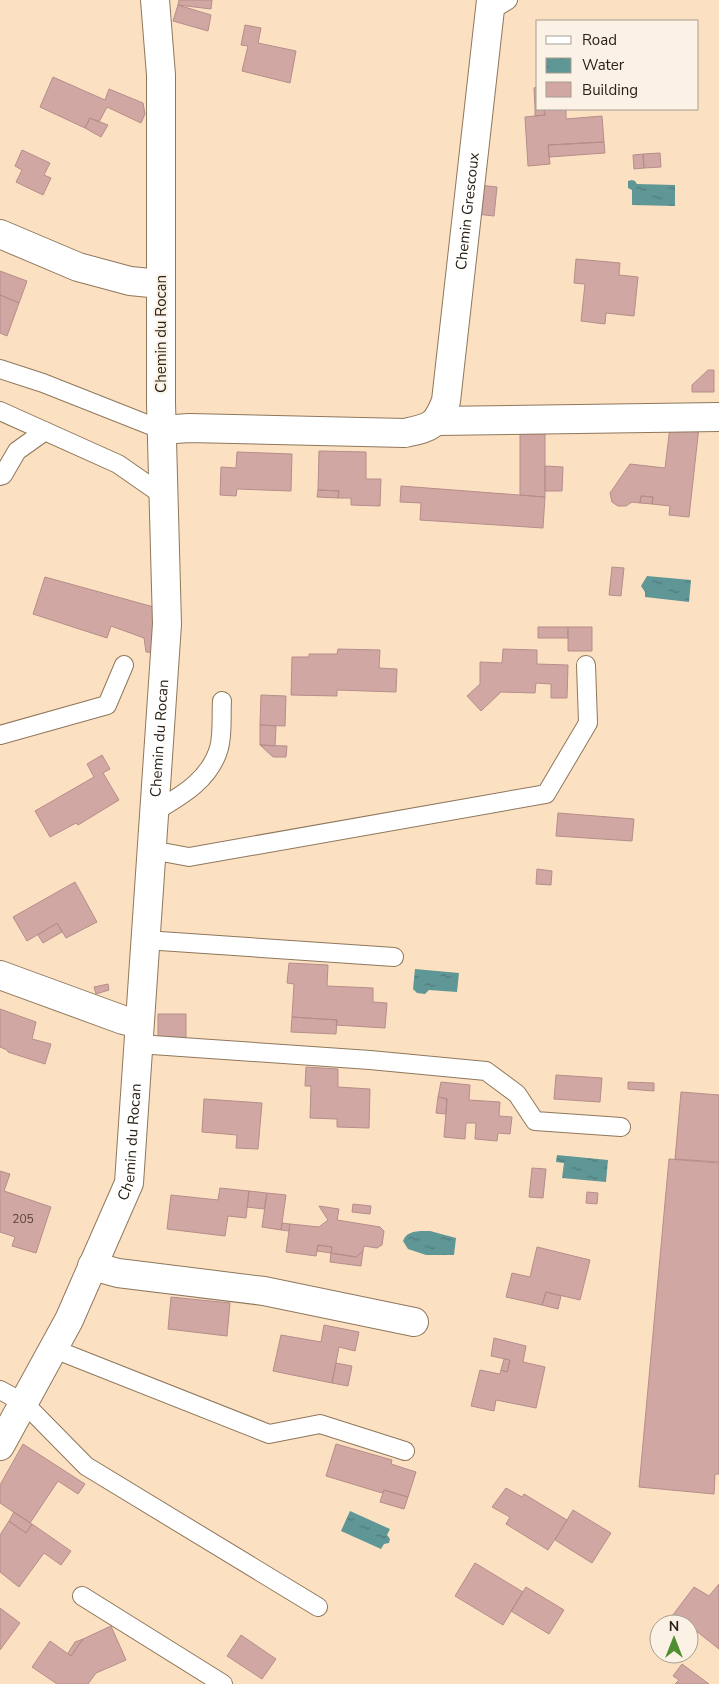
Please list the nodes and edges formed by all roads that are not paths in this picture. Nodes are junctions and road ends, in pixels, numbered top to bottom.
1 (155, 0) edge
2 (497, 4) edge
3 (0, 234) edge
4 (161, 284) junction
5 (0, 370) edge
6 (0, 411) edge
7 (719, 417) edge
8 (436, 421) junction
9 (162, 430) junction
10 (45, 431) junction
11 (0, 476) edge
12 (164, 496) junction
13 (124, 665) dead end
14 (586, 665) dead end
15 (222, 701) dead end
16 (0, 735) edge
17 (154, 812) junction
18 (151, 850) junction
19 (145, 940) junction
20 (394, 958) dead end
21 (0, 975) edge
22 (139, 1034) junction
23 (621, 1127) dead end
24 (92, 1266) junction
25 (414, 1322) dead end
26 (54, 1349) junction
27 (0, 1390) edge
28 (24, 1403) junction
29 (0, 1446) edge
30 (405, 1451) dead end
31 (82, 1596) dead end
32 (318, 1608) dead end
33 (222, 1684) edge

1 - 4 street, Chemin du Rocan
2 - 8 street, Chemin Grescoux
3 - 4 street
4 - 9 street, Chemin du Rocan
5 - 9 lane
6 - 10 lane
7 - 8 street
8 - 9 street
9 - 12 street, Chemin du Rocan
10 - 11 lane
10 - 12 lane
12 - 17 street, Chemin du Rocan
13 - 16 lane
14 - 18 lane
15 - 17 lane
17 - 18 street, Chemin du Rocan
18 - 19 street, Chemin du Rocan
19 - 20 lane
19 - 22 street, Chemin du Rocan
21 - 22 street
22 - 23 lane
22 - 24 street, Chemin du Rocan
24 - 25 street
24 - 26 street, Chemin du Rocan
26 - 28 street, Chemin du Rocan
26 - 30 lane
27 - 28 lane
28 - 29 street, Chemin du Rocan
28 - 32 lane
31 - 33 lane

